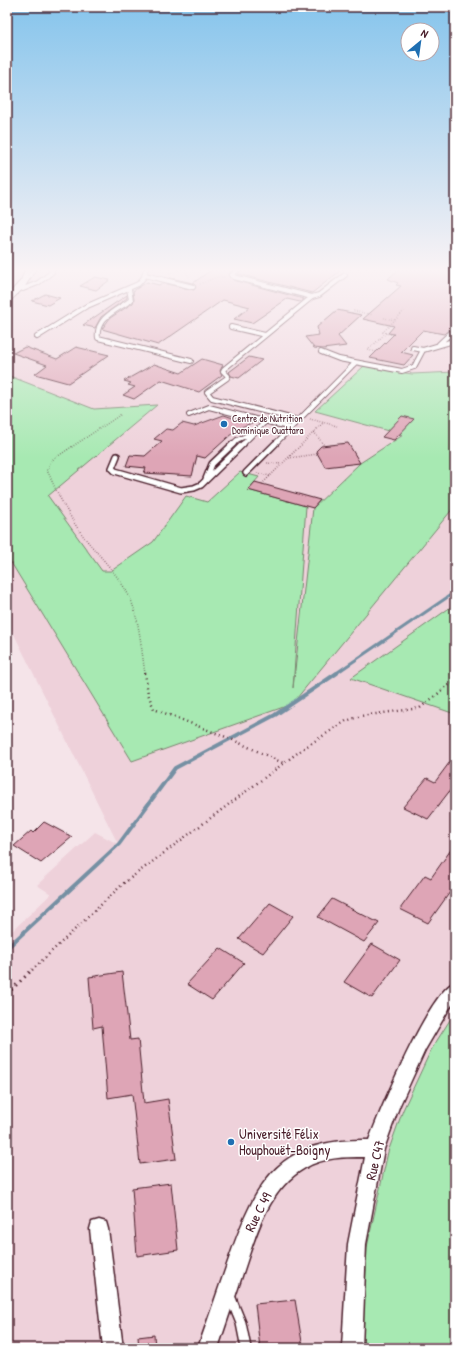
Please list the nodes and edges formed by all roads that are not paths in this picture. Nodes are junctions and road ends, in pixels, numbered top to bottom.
1 (46, 331) edge
2 (96, 331) edge
3 (250, 331) edge
4 (271, 331) edge
5 (453, 331) edge
6 (266, 335) junction
7 (37, 337) dead end
8 (455, 339) edge
9 (437, 346) junction
10 (413, 348) dead end
11 (423, 350) junction
12 (321, 352) dead end
13 (191, 361) dead end
14 (356, 363) junction
15 (189, 415) dead end
16 (300, 418) junction
17 (266, 422) junction
18 (290, 428) junction
19 (117, 456) dead end
20 (246, 473) dead end
21 (455, 990) edge
22 (375, 1149) junction
23 (99, 1229) dead end
24 (228, 1290) junction
25 (113, 1348) edge
26 (208, 1348) edge
27 (246, 1348) edge
28 (352, 1348) edge

1 - 7 lane
2 - 13 lane
3 - 6 lane
4 - 6 lane
5 - 9 lane
6 - 16 lane
8 - 9 lane
9 - 11 lane
10 - 11 lane
11 - 14 lane
12 - 14 lane
14 - 16 lane
15 - 17 lane
16 - 18 lane
17 - 18 lane
17 - 19 lane
18 - 20 lane
21 - 22 street, Rue C47
22 - 24 street, Rue C 49
22 - 28 street, Rue C47
23 - 25 street
24 - 26 street, Rue C 49
24 - 27 lane

